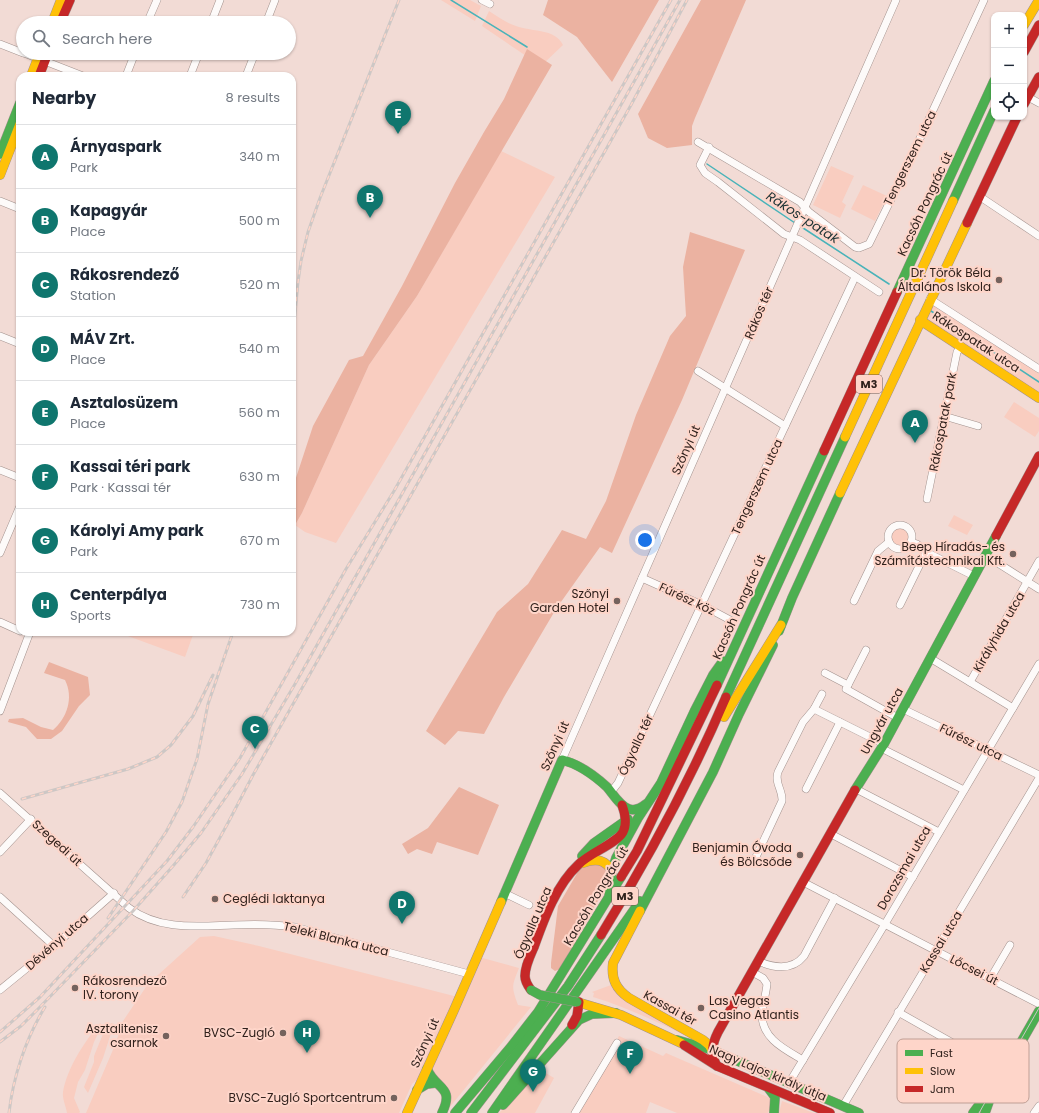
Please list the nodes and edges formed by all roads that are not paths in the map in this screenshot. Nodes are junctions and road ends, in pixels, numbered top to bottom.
1 (61, 0) edge
2 (70, 0) edge
3 (157, 0) edge
4 (220, 0) edge
5 (275, 0) edge
6 (482, 0) edge
7 (896, 0) edge
8 (984, 0) edge
9 (1039, 0) edge
10 (490, 4) dead end
11 (55, 16) edge
12 (63, 16) edge
13 (150, 16) edge
14 (214, 16) edge
15 (269, 16) edge
16 (1027, 21) edge
17 (1039, 25) edge
18 (0, 44) edge
19 (1026, 48) edge
20 (16, 50) edge
21 (41, 60) edge
22 (42, 60) edge
23 (51, 60) edge
24 (132, 60) edge
25 (196, 60) edge
26 (252, 60) edge
27 (33, 72) edge
28 (40, 72) edge
29 (75, 72) edge
30 (128, 72) edge
31 (192, 72) edge
32 (248, 72) edge
33 (1039, 77) edge
34 (993, 84) edge
35 (1027, 99) edge
36 (1027, 101) edge
37 (1039, 103) edge
38 (16, 118) edge
39 (991, 118) edge
40 (1016, 120) edge
41 (16, 130) edge
42 (11, 137) junction
43 (698, 142) dead end
44 (708, 147) junction
45 (0, 154) edge
46 (0, 175) edge
47 (979, 196) junction
48 (0, 201) edge
49 (16, 207) edge
50 (804, 207) junction
51 (794, 233) junction
52 (1039, 236) edge
53 (855, 277) junction
54 (879, 292) dead end
55 (930, 299) junction
56 (920, 320) junction
57 (0, 336) edge
58 (16, 342) edge
59 (961, 346) junction
60 (1039, 369) edge
61 (698, 371) dead end
62 (725, 390) junction
63 (1039, 398) edge
64 (944, 416) junction
65 (785, 426) junction
66 (978, 426) dead end
67 (1039, 456) edge
68 (1037, 466) edge
69 (0, 470) edge
70 (16, 476) edge
71 (927, 499) dead end
72 (16, 515) edge
73 (889, 542) junction
74 (911, 542) junction
75 (926, 552) junction
76 (0, 553) edge
77 (985, 555) junction
78 (1039, 561) edge
79 (974, 576) junction
80 (642, 578) junction
81 (1028, 581) junction
82 (1039, 589) edge
83 (854, 601) dead end
84 (702, 605) junction
85 (900, 605) dead end
86 (732, 620) dead end
87 (0, 622) edge
88 (781, 625) junction
89 (16, 629) edge
90 (27, 636) edge
91 (734, 647) junction
92 (866, 650) dead end
93 (930, 658) junction
94 (1039, 664) edge
95 (825, 673) dead end
96 (970, 682) junction
97 (848, 685) junction
98 (822, 694) dead end
99 (659, 696) joint
100 (1013, 708) junction
101 (814, 709) junction
102 (903, 709) junction
103 (0, 711) edge
104 (898, 718) junction
105 (840, 722) junction
106 (706, 744) junction
107 (882, 746) junction
108 (988, 750) junction
109 (562, 760) junction
110 (1039, 775) edge
111 (1039, 778) edge
112 (806, 789) dead end
113 (856, 789) junction
114 (964, 790) junction
115 (0, 793) edge
116 (612, 793) junction
117 (646, 804) junction
118 (622, 805) junction
119 (31, 820) junction
120 (626, 821) junction
121 (614, 829) junction
122 (939, 832) junction
123 (830, 834) junction
124 (0, 852) edge
125 (755, 859) dead end
126 (666, 862) junction
127 (572, 870) junction
128 (612, 871) junction
129 (913, 877) junction
130 (803, 882) junction
131 (114, 893) junction
132 (504, 893) junction
133 (0, 897) edge
134 (835, 898) junction
135 (529, 905) dead end
136 (605, 905) junction
137 (885, 924) junction
138 (1010, 945) dead end
139 (54, 946) junction
140 (936, 950) junction
141 (758, 961) junction
142 (752, 972) junction
143 (470, 974) junction
144 (763, 978) junction
145 (990, 979) junction
146 (0, 990) edge
147 (531, 990) joint
148 (578, 1002) junction
149 (1039, 1004) edge
150 (1039, 1011) edge
151 (898, 1012) junction
152 (616, 1013) junction
153 (568, 1032) junction
154 (946, 1039) edge
155 (1023, 1039) edge
156 (676, 1040) junction
157 (617, 1043) dead end
158 (712, 1050) junction
159 (803, 1060) junction
160 (716, 1066) junction
161 (427, 1069) junction
162 (435, 1083) junction
163 (789, 1083) junction
164 (767, 1087) junction
165 (417, 1090) junction
166 (821, 1097) junction
167 (981, 1103) edge
168 (988, 1103) edge
169 (843, 1106) junction
170 (1039, 1106) edge
171 (407, 1113) edge
172 (442, 1113) edge
173 (455, 1113) edge
174 (471, 1113) edge
175 (492, 1113) edge
176 (495, 1113) edge
177 (575, 1113) edge
178 (774, 1113) edge
179 (827, 1113) edge
180 (859, 1113) edge
181 (973, 1113) edge
182 (985, 1113) edge
183 (1034, 1113) edge

1 - 11 main road
2 - 12 main road
3 - 13 street
4 - 14 street
5 - 15 street
6 - 10 street
7 - 50 street, Rákos tér
8 - 50 street, Tengerszem utca
9 - 16 main road
17 - 19 main road
18 - 20 street
21 - 27 main road
22 - 28 main road
23 - 29 street
24 - 30 street
25 - 31 street
26 - 32 street
33 - 35 main road
34 - 91 main road, Kacsóh Pongrác út / M3
36 - 37 street
38 - 42 main road
39 - 106 main road, Kacsóh Pongrác út / M3
40 - 47 main road
41 - 42 main road
42 - 45 main road
42 - 46 main road
43 - 44 street
44 - 50 street
44 - 51 street
47 - 52 street
47 - 55 main road
48 - 49 street
50 - 51 street, Rákos tér
51 - 53 street
51 - 62 street, Rákos tér
53 - 54 street
53 - 65 street, Tengerszem utca
55 - 56 main road
55 - 60 street, Rákospatak utca
56 - 59 main road, Rákospatak utca
56 - 88 main road
57 - 58 street
59 - 63 main road, Rákospatak utca
59 - 64 street, Rákospatak park
61 - 62 street
62 - 65 street
62 - 80 street, Szőnyi út
64 - 66 street
64 - 71 street, Rákospatak park
65 - 84 street, Tengerszem utca
67 - 68 main road, Ungvár utca
68 - 77 main road, Ungvár utca
69 - 70 street
72 - 76 street
73 - 74 street
73 - 74 street
73 - 83 street
74 - 75 street
75 - 79 street
75 - 85 street
77 - 79 main road, Ungvár utca
77 - 81 street
78 - 81 street, Királyhida utca
79 - 93 main road, Ungvár utca
80 - 84 street, Fűrész köz
80 - 109 street, Szőnyi út
81 - 82 street
81 - 96 street, Királyhida utca
84 - 86 street, Fűrész köz
84 - 99 street, Tengerszem utca
87 - 89 street
88 - 106 main road
88 - 126 main road
90 - 103 street
91 - 117 main road
91 - 136 main road, Kacsóh Pongrác út / M3
92 - 97 street
93 - 96 street
93 - 102 main road, Ungvár utca
94 - 100 street, Dorozsmai utca
95 - 97 street
96 - 100 street
97 - 104 street
98 - 101 street
99 - 116 street, Ógyalla tér
100 - 108 street, Dorozsmai utca
101 - 105 street
101 - 125 street
102 - 104 main road, Ungvár utca
102 - 108 street, Fűrész utca
104 - 107 main road, Ungvár utca
105 - 107 street
105 - 112 street
106 - 174 main road, Kacsóh Pongrác út / M3
107 - 113 main road, Ungvár utca
107 - 114 street
108 - 110 street, Fűrész utca
108 - 114 street, Dorozsmai utca
109 - 116 main road
109 - 132 main road, Szőnyi út
111 - 140 street, Kassai utca
113 - 122 street
113 - 123 main road, Ungvár utca
114 - 122 street, Dorozsmai utca
115 - 119 street, Szegedi út
116 - 118 main road
116 - 121 main road
117 - 118 main road
117 - 120 main road
117 - 128 main road
118 - 120 main road
119 - 124 street
119 - 131 street, Szegedi út
120 - 121 main road
120 - 127 main road
121 - 127 main road
122 - 129 street, Dorozsmai utca
123 - 129 street
123 - 130 main road, Ungvár utca
126 - 158 main road, Kassai tér
126 - 175 main road
127 - 128 main road
127 - 147 main road, Ógyalla utca
128 - 136 main road
129 - 137 street, Dorozsmai utca
130 - 134 street, Lőcsei út
130 - 141 main road, Ungvár utca
131 - 139 street, Dévényi utca
131 - 143 street, Teleki Blanka utca
132 - 135 street
132 - 143 main road, Szőnyi út
133 - 139 street
134 - 137 street, Lőcsei út
134 - 141 street
136 - 173 main road, Kacsóh Pongrác út / M3
137 - 140 street, Lőcsei út
137 - 159 street, Dorozsmai utca
138 - 145 street
139 - 146 street, Dévényi utca
140 - 145 street, Lőcsei út
140 - 151 street, Kassai utca
141 - 142 main road, Ungvár utca
141 - 144 street
142 - 144 street
142 - 158 main road, Ungvár utca
143 - 161 main road, Szőnyi út
144 - 159 street
145 - 149 street, Lőcsei út
147 - 148 main road, Nagy Lajos király útja, bridge
148 - 152 main road, Nagy Lajos király útja
148 - 153 main road
150 - 155 main road
151 - 154 street
151 - 169 street, Kassai utca
152 - 153 main road
152 - 156 main road, Nagy Lajos király útja
153 - 176 main road
156 - 158 main road, Nagy Lajos király útja
156 - 160 main road, Nagy Lajos király útja
157 - 177 street
158 - 160 main road
158 - 163 main road, Nagy Lajos király útja
159 - 163 street, Dorozsmai utca
160 - 164 main road, Nagy Lajos király útja
161 - 162 main road
161 - 165 main road, Szőnyi út
162 - 165 main road
162 - 172 main road
163 - 166 main road, Nagy Lajos király útja
164 - 178 main road
164 - 179 main road, Nagy Lajos király útja
165 - 171 main road, Szőnyi út
166 - 169 main road, Nagy Lajos király útja
166 - 179 main road
167 - 181 main road
168 - 182 main road
169 - 180 main road, Nagy Lajos király útja
170 - 183 street

